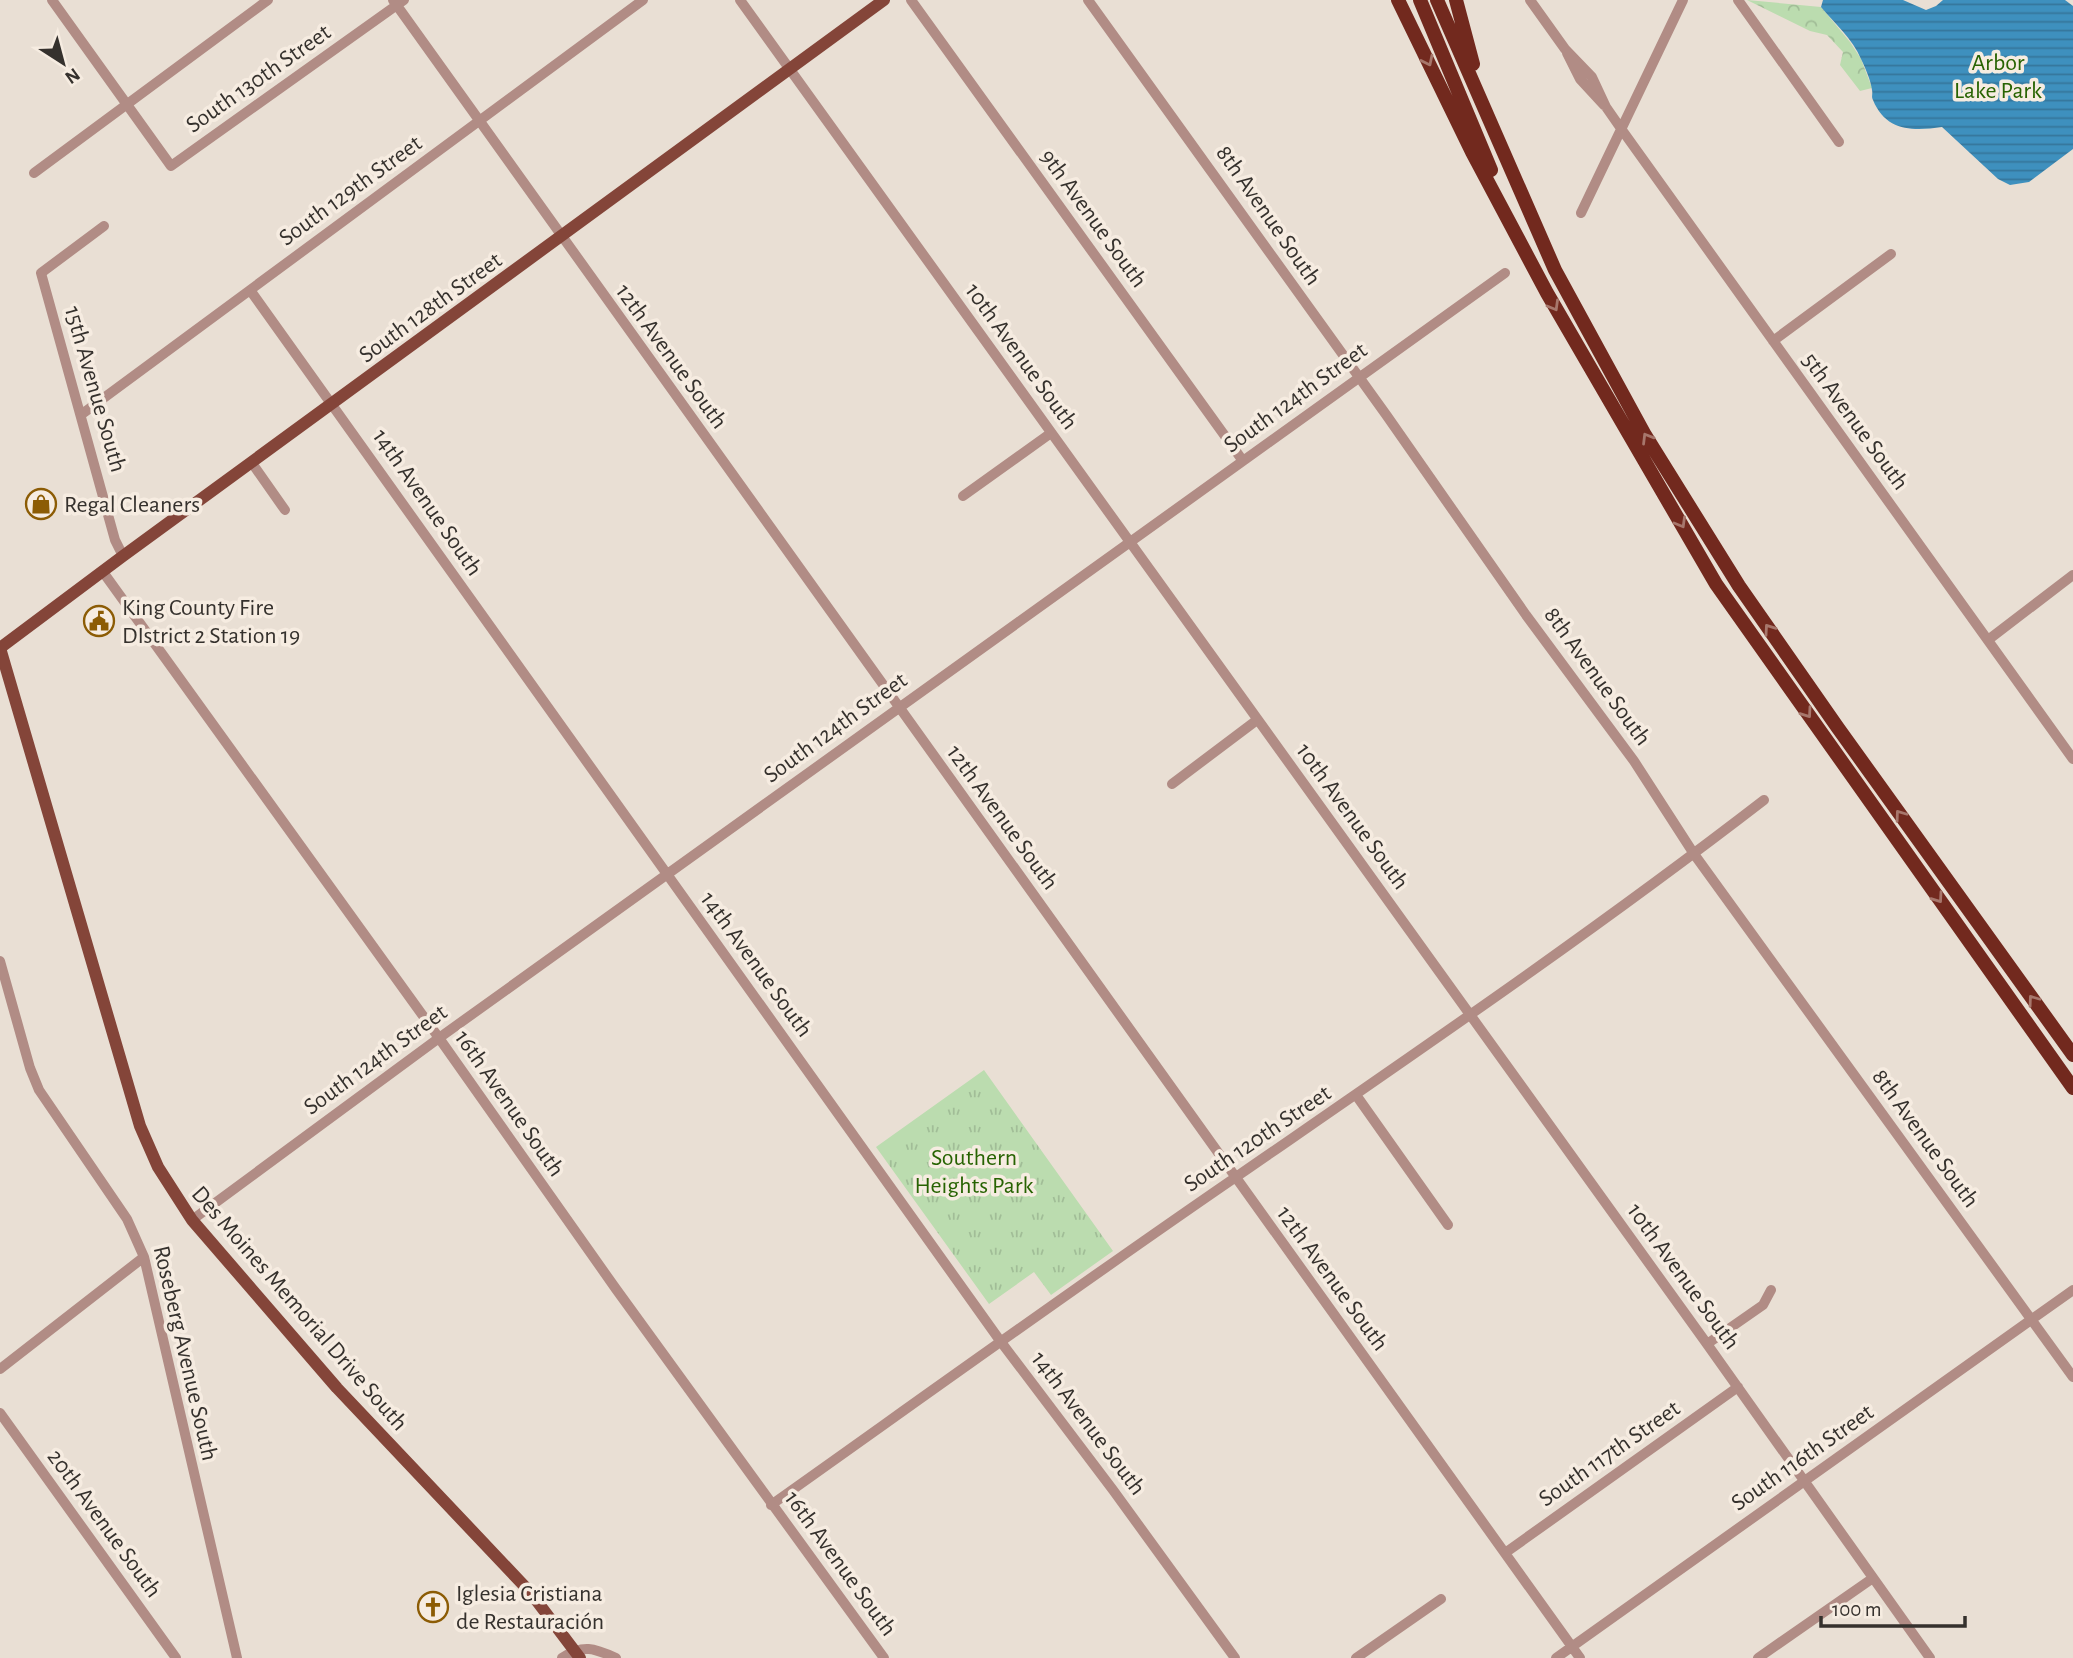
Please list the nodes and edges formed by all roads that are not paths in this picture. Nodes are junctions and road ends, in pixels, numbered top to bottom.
1 (51, 0) edge
2 (268, 0) edge
3 (643, 0) edge
4 (740, 0) edge
5 (884, 0) edge
6 (911, 0) edge
7 (1088, 0) edge
8 (1398, 0) edge
9 (1420, 0) edge
10 (1437, 0) edge
11 (1455, 0) edge
12 (1530, 0) edge
13 (1683, 0) edge
14 (1738, 0) edge
15 (397, 2) edge
16 (790, 68) junction
17 (127, 105) junction
18 (479, 121) junction
19 (1622, 130) junction
20 (1839, 142) dead end
21 (34, 173) dead end
22 (1522, 193) junction
23 (1581, 213) dead end
24 (104, 226) dead end
25 (561, 237) junction
26 (1523, 245) junction
27 (1891, 254) dead end
28 (1505, 272) dead end
29 (250, 289) junction
30 (1773, 341) junction
31 (1359, 377) junction
32 (332, 404) junction
33 (82, 414) junction
34 (1051, 433) junction
35 (1244, 461) junction
36 (251, 463) junction
37 (962, 496) dead end
38 (285, 510) dead end
39 (1128, 541) junction
40 (123, 556) junction
41 (103, 572) junction
42 (2073, 575) edge
43 (1988, 640) junction
44 (0, 648) edge
45 (899, 707) junction
46 (1257, 720) junction
47 (2073, 759) edge
48 (1172, 784) dead end
49 (1764, 800) dead end
50 (1694, 854) junction
51 (666, 873) junction
52 (0, 961) edge
53 (1470, 1013) junction
54 (439, 1038) junction
55 (2073, 1055) edge
56 (2073, 1088) edge
57 (1356, 1095) junction
58 (1236, 1177) junction
59 (192, 1220) junction
60 (1448, 1225) dead end
61 (144, 1257) junction
62 (1771, 1290) dead end
63 (2073, 1290) edge
64 (2032, 1320) junction
65 (1001, 1342) junction
66 (1707, 1344) junction
67 (0, 1369) edge
68 (2073, 1377) edge
69 (1738, 1387) junction
70 (0, 1413) edge
71 (1804, 1481) junction
72 (771, 1505) junction
73 (1505, 1553) junction
74 (1873, 1578) junction
75 (1441, 1599) dead end
76 (1572, 1647) junction
77 (578, 1654) edge
78 (176, 1658) edge
79 (237, 1658) edge
80 (562, 1658) edge
81 (616, 1658) edge
82 (884, 1658) edge
83 (1235, 1658) edge
84 (1356, 1658) edge
85 (1556, 1658) edge
86 (1580, 1658) edge
87 (1758, 1658) edge
88 (1930, 1658) edge

1 - 17 street
2 - 17 street
3 - 18 street, South 129th Street
4 - 16 street, 10th Avenue South
5 - 16 main road, South 128th Street
6 - 35 street, 9th Avenue South
7 - 31 street, 8th Avenue South
8 -> 26 highway
9 - 26 highway
10 - 22 highway
11 - 22 highway
12 - 19 street, 5th Avenue South
13 - 19 street
14 - 20 street
15 - 17 street, South 130th Street
15 - 18 street, 12th Avenue South
16 - 25 main road, South 128th Street
16 - 34 street, 10th Avenue South
17 - 21 street
18 - 25 street, 12th Avenue South
18 - 29 street, South 129th Street
19 - 23 street
19 - 30 street, 5th Avenue South
55 -> 22 highway
24 - 33 street, 15th Avenue South
25 - 32 main road, South 128th Street
25 - 45 street, 12th Avenue South
26 -> 56 highway
27 - 30 street
28 - 31 street, South 124th Street
29 - 32 street, 14th Avenue South
29 - 33 street, South 129th Street
30 - 43 street, 5th Avenue South
31 - 35 street, South 124th Street
31 - 50 street, 8th Avenue South
32 - 36 main road, South 128th Street
32 - 51 street, 14th Avenue South
33 - 40 street, 15th Avenue South
34 - 37 street
34 - 39 street, 10th Avenue South
35 - 39 street, South 124th Street
36 - 38 street
36 - 40 main road, South 128th Street
39 - 45 street, South 124th Street
39 - 46 street, 10th Avenue South
40 - 41 main road, South 128th Street
41 - 44 main road, South 128th Street
41 - 54 street, 16th Avenue South
42 - 43 street
43 - 47 street, 5th Avenue South
44 - 59 main road, Des Moines Memorial Drive South
45 - 51 street, South 124th Street
45 - 58 street, 12th Avenue South
46 - 48 street
46 - 53 street, 10th Avenue South
49 - 50 street, South 120th Street
50 - 53 street, South 120th Street
50 - 64 street, 8th Avenue South
51 - 54 street, South 124th Street
51 - 65 street, 14th Avenue South
52 - 61 street, Roseberg Avenue South
53 - 57 street, South 120th Street
53 - 66 street, 10th Avenue South
54 - 59 street, South 124th Street
54 - 72 street, 16th Avenue South
57 - 58 street, South 120th Street
57 - 60 street
58 - 65 street, South 120th Street
58 - 73 street, 12th Avenue South
59 - 77 main road, Des Moines Memorial Drive South
61 - 67 street
61 - 79 street, Roseberg Avenue South
62 - 66 street
63 - 64 street, South 116th Street
64 - 68 street, 8th Avenue South
64 - 71 street, South 116th Street
65 - 72 street, South 120th Street
65 - 83 street, 14th Avenue South
66 - 69 street, 10th Avenue South
69 - 71 street, 10th Avenue South
69 - 73 street, South 117th Street
70 - 78 street, 20th Avenue South
71 - 74 street, 10th Avenue South
71 - 76 street, South 116th Street
72 - 82 street, 16th Avenue South
73 - 76 street, 12th Avenue South
74 - 87 street
74 - 88 street, 10th Avenue South
75 - 84 street
76 - 85 street, South 116th Street
76 - 86 street, 12th Avenue South
77 - 80 street
77 - 81 street

